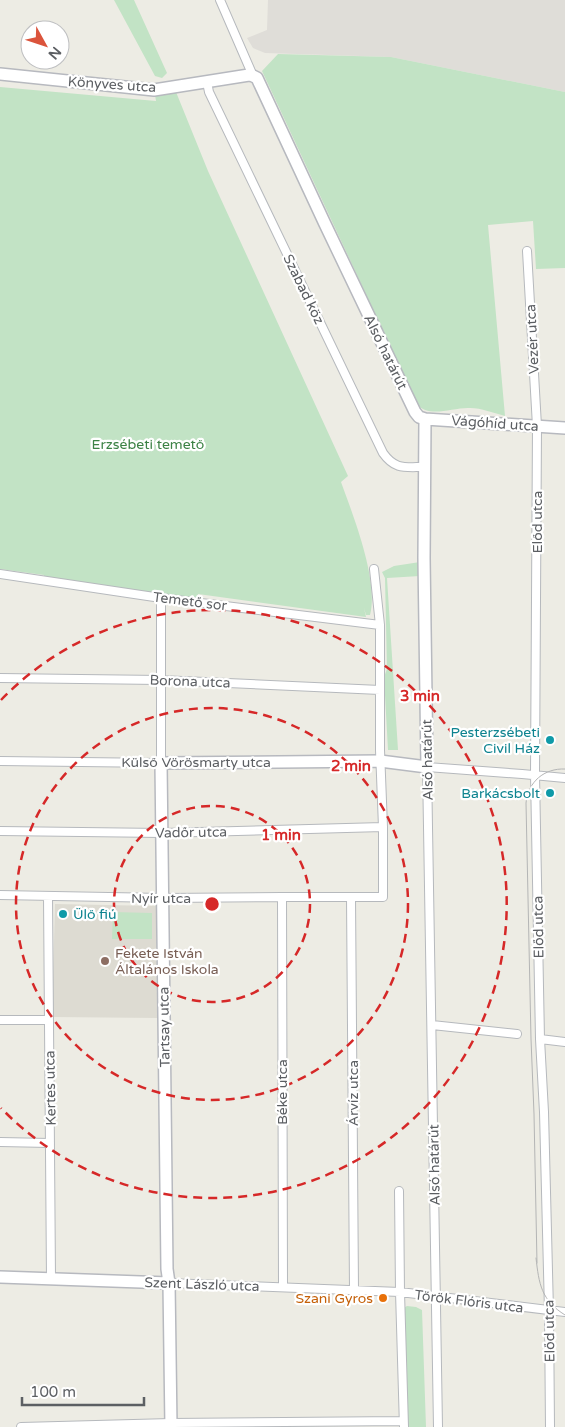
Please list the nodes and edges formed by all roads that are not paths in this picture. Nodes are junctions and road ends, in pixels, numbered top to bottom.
1 (220, 0) edge
2 (0, 74) edge
3 (254, 76) junction
4 (207, 82) junction
5 (527, 251) dead end
6 (425, 419) junction
7 (537, 426) junction
8 (565, 428) edge
9 (424, 467) junction
10 (374, 569) dead end
11 (0, 574) edge
12 (161, 598) junction
13 (380, 625) junction
14 (0, 678) edge
15 (160, 680) junction
16 (380, 690) junction
17 (380, 760) junction
18 (0, 761) edge
19 (161, 763) junction
20 (427, 767) junction
21 (535, 775) junction
22 (565, 778) edge
23 (383, 827) junction
24 (0, 831) edge
25 (162, 833) junction
26 (0, 895) edge
27 (48, 896) junction
28 (282, 897) junction
29 (351, 897) junction
30 (163, 898) junction
31 (0, 1020) edge
32 (48, 1020) junction
33 (432, 1025) junction
34 (517, 1034) dead end
35 (540, 1039) junction
36 (565, 1042) edge
37 (0, 1142) edge
38 (50, 1143) junction
39 (399, 1191) dead end
40 (0, 1277) edge
41 (51, 1279) junction
42 (169, 1283) junction
43 (282, 1287) junction
44 (354, 1290) junction
45 (402, 1292) junction
46 (436, 1297) junction
47 (549, 1311) junction
48 (565, 1312) edge
49 (403, 1424) edge
50 (171, 1425) edge
51 (21, 1427) edge
52 (438, 1427) edge
53 (550, 1427) edge

1 - 3 street
2 - 4 street, Könyves utca
3 - 4 street, Könyves utca
3 - 6 street, Alsó határút
4 - 9 street, Szabad köz
5 - 7 street, Vezér utca
6 - 7 street, Vágóhíd utca
6 - 9 street, Alsó határút
7 - 8 street, Vágóhíd utca
7 - 21 street, Előd utca
9 - 20 street, Alsó határút
10 - 13 street
11 - 12 street, Temető sor
12 - 13 street, Temető sor
12 - 15 street, Tartsay utca
13 - 16 street
14 - 15 street, Borona utca
15 - 16 street, Borona utca
15 - 19 street, Tartsay utca
16 - 17 street
17 - 19 street, Külső Vörösmarty utca
17 - 20 street, Külső Vörösmarty utca
17 - 23 street
18 - 19 street, Külső Vörösmarty utca
19 - 25 street, Tartsay utca
20 - 21 street
20 - 33 street, Alsó határút
21 - 22 street
21 - 35 street, Előd utca
23 - 25 street, Vadőr utca
23 - 29 street, Nyír utca
24 - 25 street, Vadőr utca
25 - 30 street, Tartsay utca
26 - 27 street, Nyír utca
27 - 30 street, Nyír utca
27 - 32 street, Kertes utca
28 - 29 street, Nyír utca
28 - 30 street, Nyír utca
28 - 43 street, Béke utca
29 - 44 street, Árvíz utca
30 - 42 street, Tartsay utca
31 - 32 street
32 - 38 street, Kertes utca
33 - 34 street
33 - 46 street, Alsó határút
35 - 36 street
35 - 47 street, Előd utca
37 - 38 street
38 - 41 street, Kertes utca
39 - 45 street
40 - 41 street, Szent László utca
41 - 42 street, Szent László utca
42 - 43 street, Szent László utca
42 - 50 street, Tartsay utca
43 - 44 street, Szent László utca
44 - 45 street, Szent László utca
45 - 46 street, Török Flóris utca
45 - 49 street
46 - 47 street, Török Flóris utca
46 - 52 street, Alsó határút
47 - 48 street, Török Flóris utca
47 - 53 street, Előd utca
49 - 50 street
50 - 51 street

